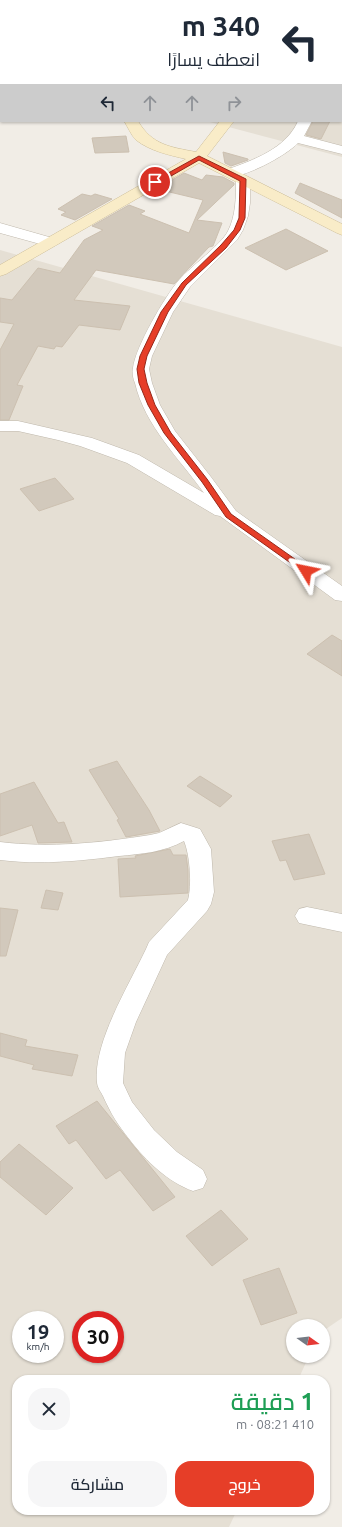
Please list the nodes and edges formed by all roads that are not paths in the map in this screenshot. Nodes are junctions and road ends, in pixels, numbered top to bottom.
1 (132, 122) edge
2 (225, 122) edge
3 (304, 122) edge
4 (295, 138) junction
5 (342, 150) edge
6 (199, 157) junction
7 (237, 177) junction
8 (0, 228) edge
9 (342, 230) edge
10 (51, 242) junction
11 (0, 271) edge
12 (0, 426) edge
13 (229, 516) junction
14 (342, 596) edge
15 (0, 851) edge
16 (307, 916) dead end
17 (342, 924) edge
18 (192, 1179) dead end

1 - 6 main road
2 - 6 main road
3 - 4 street
4 - 5 street
4 - 7 street
6 - 7 main road
6 - 10 main road
7 - 9 main road
7 - 13 street
8 - 10 street
10 - 11 main road
12 - 13 street
13 - 14 street
15 - 18 street
16 - 17 street

